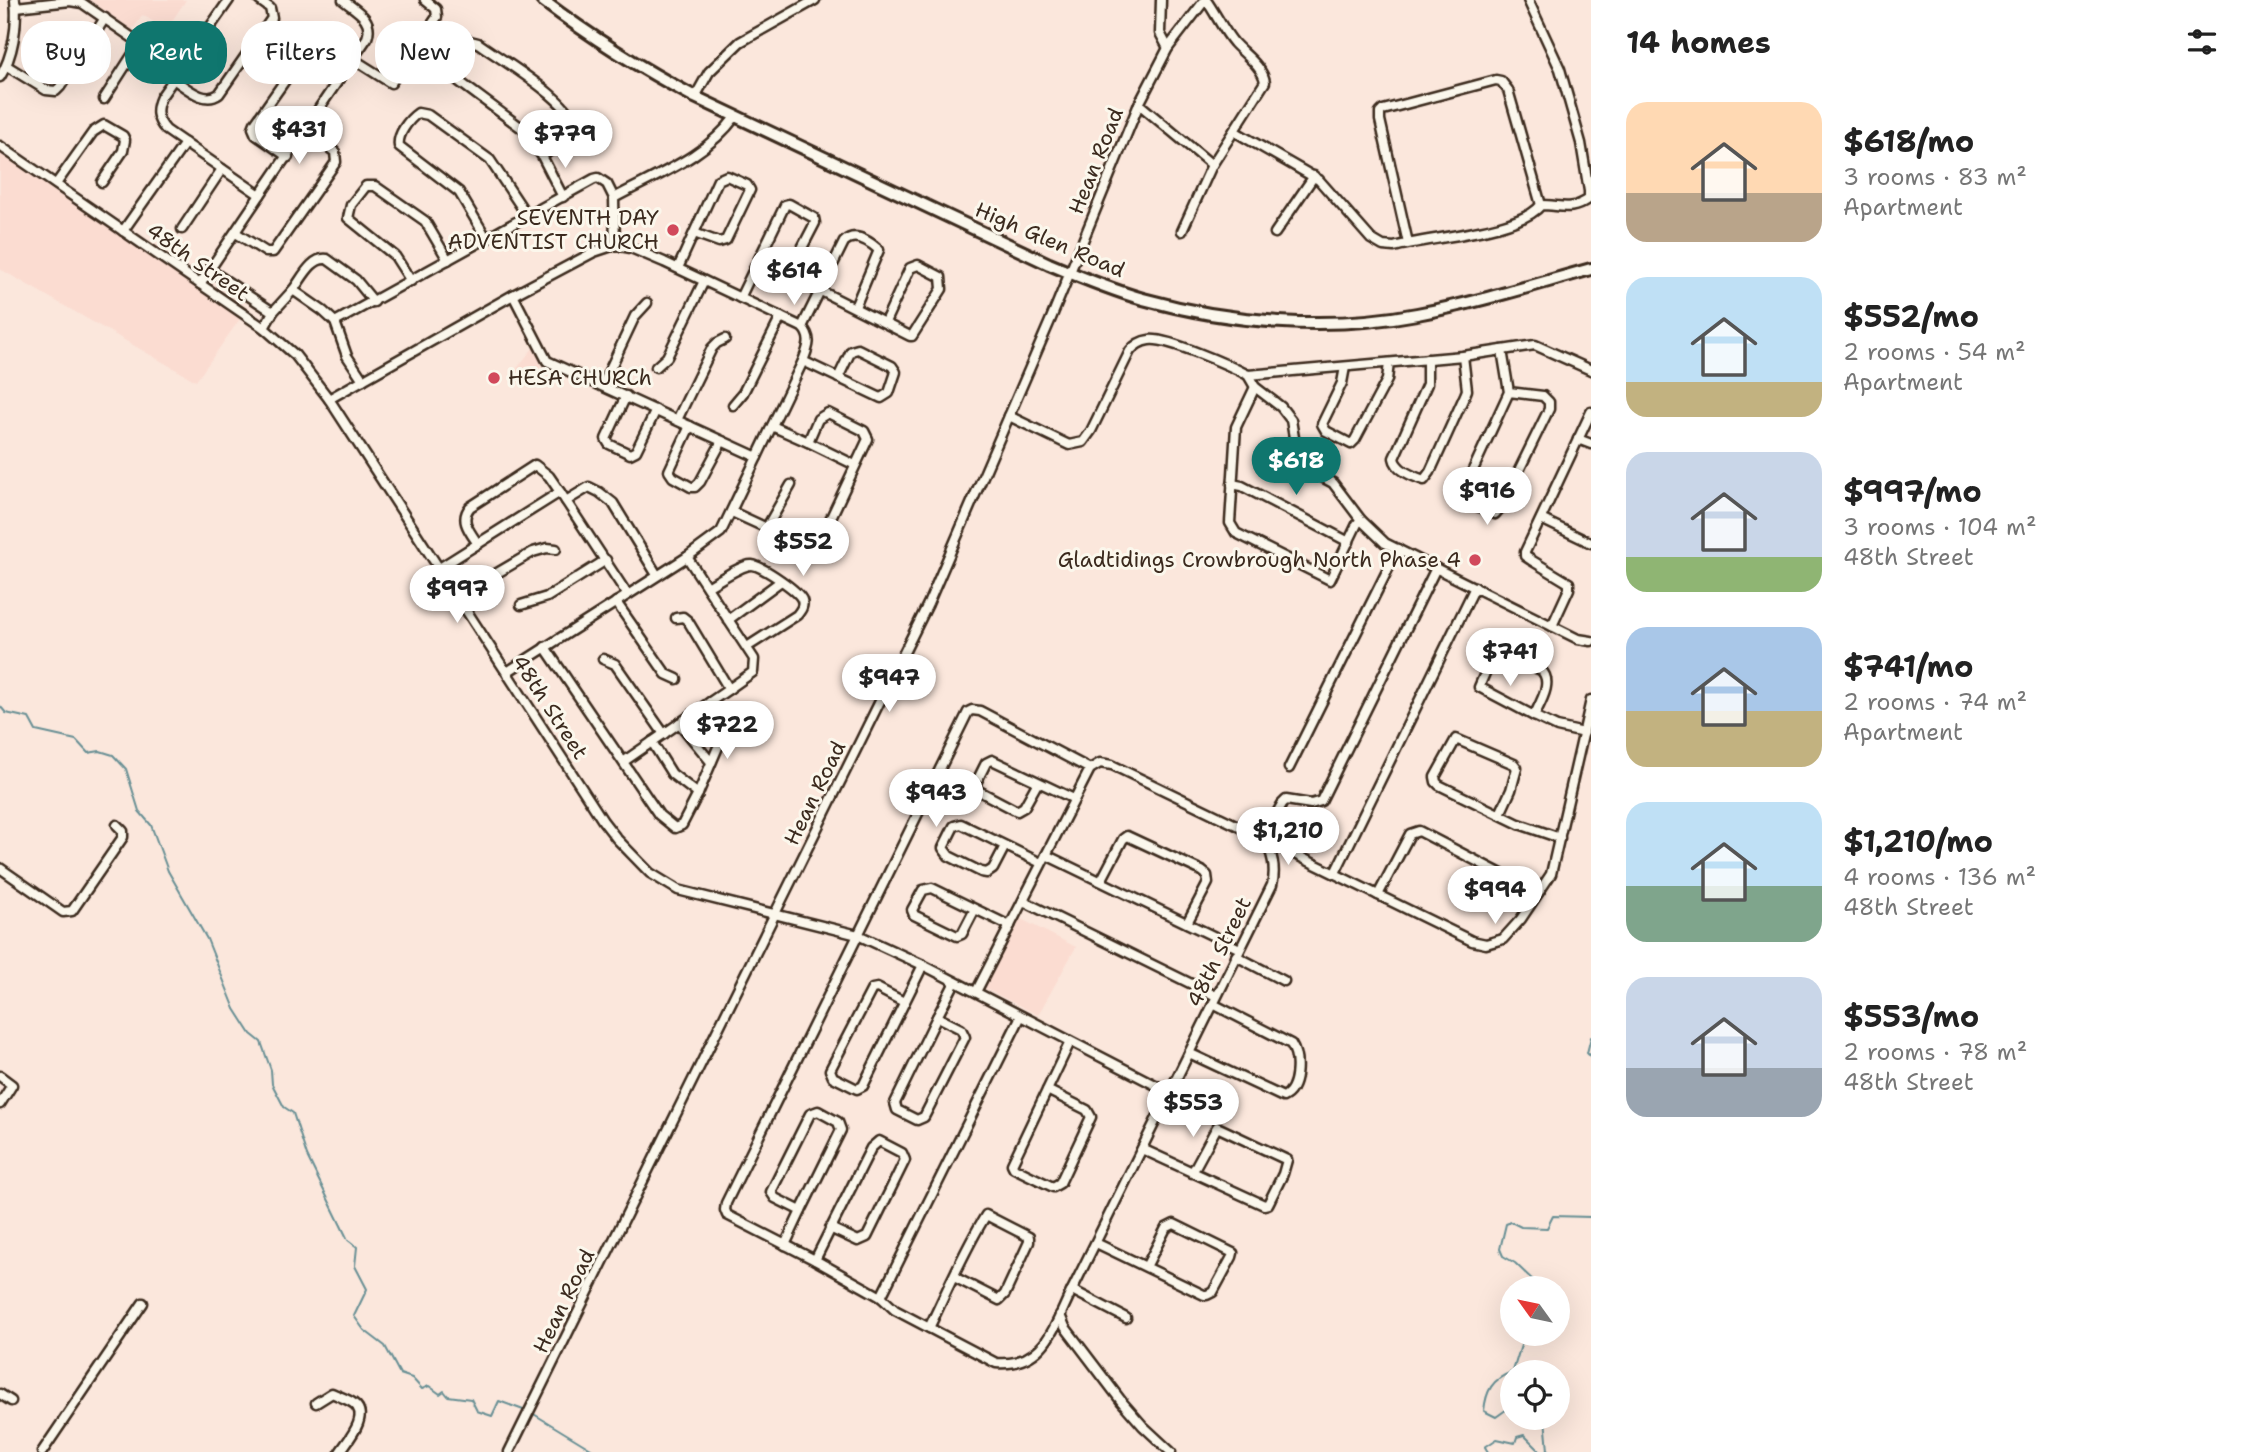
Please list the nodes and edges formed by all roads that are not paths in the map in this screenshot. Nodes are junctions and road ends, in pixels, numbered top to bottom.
1 (229, 0) edge
2 (259, 0) edge
3 (343, 0) edge
4 (425, 0) edge
5 (542, 0) edge
6 (815, 0) edge
7 (1161, 0) edge
8 (1205, 0) edge
9 (1528, 0) edge
10 (15, 3) edge
11 (105, 18) junction
12 (214, 21) edge
13 (125, 32) edge
14 (361, 47) edge
15 (1168, 48) junction
16 (361, 65) edge
17 (7, 66) junction
18 (125, 66) edge
19 (0, 77) edge
20 (227, 83) edge
21 (170, 84) edge
22 (181, 84) edge
23 (226, 84) edge
24 (281, 84) edge
25 (336, 84) edge
26 (695, 97) junction
27 (104, 99) dead end
28 (1139, 104) junction
29 (735, 117) junction
30 (305, 131) junction
31 (1234, 131) junction
32 (185, 143) junction
33 (0, 146) edge
34 (542, 156) junction
35 (288, 157) junction
36 (1212, 165) junction
37 (222, 169) junction
38 (1314, 176) junction
39 (102, 182) dead end
40 (56, 184) junction
41 (260, 195) junction
42 (563, 197) junction
43 (614, 198) junction
44 (1590, 198) edge
45 (1541, 205) junction
46 (528, 217) junction
47 (182, 229) dead end
48 (123, 231) junction
49 (1181, 231) dead end
50 (236, 233) junction
51 (694, 233) junction
52 (1275, 233) dead end
53 (487, 239) junction
54 (1408, 243) junction
55 (615, 245) junction
56 (448, 260) junction
57 (756, 264) junction
58 (678, 268) junction
59 (1591, 269) edge
60 (210, 270) junction
61 (1069, 272) junction
62 (411, 281) junction
63 (704, 281) junction
64 (201, 284) junction
65 (293, 290) junction
66 (821, 291) junction
67 (513, 295) junction
68 (740, 298) junction
69 (374, 302) junction
70 (647, 303) dead end
71 (855, 307) junction
72 (274, 312) junction
73 (781, 317) junction
74 (335, 322) junction
75 (885, 322) junction
76 (802, 327) junction
77 (264, 328) junction
78 (724, 339) dead end
79 (1502, 350) junction
80 (1463, 356) junction
81 (1427, 359) junction
82 (803, 361) junction
83 (1390, 363) junction
84 (656, 367) dead end
85 (1345, 367) junction
86 (1591, 370) edge
87 (1248, 375) junction
88 (838, 378) junction
89 (363, 380) junction
90 (602, 386) junction
91 (1255, 387) junction
92 (1509, 392) junction
93 (626, 396) junction
94 (329, 399) junction
95 (733, 405) dead end
96 (656, 410) junction
97 (1591, 412) edge
98 (1009, 416) junction
99 (677, 420) junction
100 (690, 426) junction
101 (772, 426) junction
102 (1578, 439) junction
103 (722, 441) junction
104 (808, 442) junction
105 (1591, 444) edge
106 (757, 457) junction
107 (855, 465) junction
108 (1232, 484) junction
109 (791, 485) dead end
110 (560, 492) junction
111 (566, 501) junction
112 (732, 512) junction
113 (1541, 519) junction
114 (1361, 520) junction
115 (767, 527) junction
116 (1349, 542) junction
117 (1591, 543) edge
118 (478, 544) junction
119 (556, 549) dead end
120 (1398, 549) junction
121 (687, 557) junction
122 (606, 560) junction
123 (1436, 568) junction
124 (438, 569) junction
125 (657, 575) junction
126 (781, 582) junction
127 (707, 587) junction
128 (1475, 587) junction
129 (627, 594) junction
130 (456, 597) junction
131 (615, 602) junction
132 (521, 605) dead end
133 (676, 618) dead end
134 (729, 620) junction
135 (1552, 626) junction
136 (1591, 641) edge
137 (545, 647) junction
138 (747, 648) junction
139 (603, 659) dead end
140 (507, 672) junction
141 (677, 679) dead end
142 (729, 689) junction
143 (1591, 700) edge
144 (710, 702) junction
145 (1534, 716) junction
146 (679, 723) junction
147 (1584, 733) junction
148 (664, 734) junction
149 (652, 741) junction
150 (623, 762) junction
151 (711, 762) junction
152 (1289, 768) dead end
153 (1090, 769) junction
154 (1038, 782) junction
155 (698, 794) junction
156 (1074, 799) junction
157 (1500, 814) junction
158 (117, 825) dead end
159 (1560, 838) junction
160 (1266, 841) junction
161 (1005, 846) junction
162 (1046, 855) junction
163 (1041, 863) junction
164 (0, 868) edge
165 (1335, 873) junction
166 (1101, 881) junction
167 (1538, 893) junction
168 (1378, 895) junction
169 (1023, 901) junction
170 (975, 909) junction
171 (774, 914) junction
172 (1187, 923) junction
173 (1010, 926) junction
174 (858, 935) junction
175 (1238, 953) junction
176 (923, 965) junction
177 (1284, 981) dead end
178 (955, 982) junction
179 (976, 992) junction
180 (1214, 1000) junction
181 (904, 1002) junction
182 (1021, 1016) junction
183 (937, 1017) junction
184 (1070, 1042) junction
185 (1189, 1053) junction
186 (0, 1076) edge
187 (1047, 1090) junction
188 (1169, 1092) junction
189 (0, 1104) edge
190 (1142, 1149) junction
191 (1192, 1173) junction
192 (801, 1211) junction
193 (830, 1228) junction
194 (1096, 1243) junction
195 (785, 1245) junction
196 (815, 1260) junction
197 (1146, 1267) junction
198 (954, 1277) junction
199 (1072, 1290) junction
200 (881, 1297) junction
201 (143, 1303) dead end
202 (1060, 1315) junction
203 (1126, 1318) dead end
204 (929, 1328) junction
205 (0, 1394) edge
206 (11, 1401) dead end
207 (316, 1403) dead end
208 (42, 1452) edge
209 (340, 1452) edge
210 (509, 1452) edge
211 (1171, 1452) edge

1 - 12 street
2 - 20 street
3 - 14 street
4 - 16 street
5 - 26 main road, High Glen Road
6 - 26 street
7 - 15 street
8 - 15 street, Hean Road
8 - 31 street
9 - 44 street
10 - 11 street
10 - 17 street
11 - 13 street
11 - 17 street
15 - 28 street, Hean Road
17 - 19 street
18 - 27 street
21 - 32 street
22 - 23 street
24 - 35 street
25 - 30 street
26 - 29 main road, High Glen Road
28 - 36 street
28 - 61 street, Hean Road
29 - 43 street
29 - 61 main road, High Glen Road
30 - 35 street
30 - 50 street
31 - 36 street
31 - 38 street
32 - 37 street
32 - 48 street
33 - 40 street, 48th Street
34 - 34 street
34 - 42 street
35 - 41 street
36 - 49 street
37 - 41 street
37 - 47 street
38 - 52 street
38 - 54 street
39 - 40 street
40 - 48 street, 48th Street
41 - 50 street
42 - 43 street
42 - 46 street
43 - 55 street
44 - 45 street
45 - 54 street
45 - 54 street
46 - 53 street
46 - 53 street
48 - 64 street, 48th Street
50 - 60 street
51 - 51 street
51 - 58 street
53 - 56 street
55 - 58 street
55 - 67 street
56 - 62 street
56 - 62 street
57 - 57 street
57 - 68 street
58 - 63 street
59 - 61 main road, High Glen Road
60 - 64 street
60 - 72 street
61 - 98 street, Hean Road
62 - 69 street
63 - 68 street
63 - 84 street
64 - 77 street, 48th Street
65 - 69 street
65 - 72 street
65 - 74 street
66 - 71 street
66 - 71 street
66 - 76 street
67 - 89 street
67 - 90 street
68 - 73 street
69 - 74 street
70 - 90 street
71 - 75 street
72 - 77 street
73 - 76 street
73 - 95 street
74 - 89 street
75 - 75 street
76 - 82 street
77 - 94 street, 48th Street
78 - 99 street
79 - 80 street
79 - 86 street
79 - 92 street
80 - 81 street
80 - 81 street
81 - 83 street
82 - 88 street
82 - 101 street
83 - 85 street
83 - 85 street
85 - 87 street
87 - 91 street
87 - 98 street
88 - 88 street
89 - 94 street
90 - 93 street
91 - 108 street
91 - 114 street
92 - 92 street
93 - 96 street
93 - 96 street
94 - 124 street, 48th Street
96 - 99 street
97 - 102 street
98 - 171 street, Hean Road
99 - 100 street
100 - 103 street
100 - 103 street
101 - 104 street
101 - 106 street
102 - 105 street
102 - 113 street
103 - 106 street
104 - 107 street
104 - 107 street
106 - 112 street
107 - 115 street
108 - 116 street
108 - 116 street
109 - 115 street
110 - 111 street
110 - 118 street
110 - 118 street
111 - 122 street
111 - 125 street
112 - 115 street
112 - 121 street
113 - 117 street
113 - 135 street
114 - 116 street
114 - 120 street
118 - 124 street
119 - 130 street
120 - 123 street
120 - 152 street
121 - 125 street
121 - 127 street
122 - 129 street
122 - 132 street
123 - 128 street
123 - 160 street
124 - 130 street, 48th Street
125 - 129 street
126 - 127 street
126 - 134 street
126 - 138 street
127 - 134 street
128 - 135 street
128 - 165 street
129 - 131 street
130 - 140 street, 48th Street
131 - 137 street
131 - 141 street
133 - 142 street
134 - 138 street
135 - 136 street
137 - 140 street
137 - 150 street
138 - 142 street
139 - 148 street
140 - 171 street, 48th Street
142 - 144 street
143 - 147 street
144 - 146 street
144 - 151 street
145 - 145 street
145 - 147 street
146 - 148 street
146 - 151 street
147 - 159 street
148 - 149 street
149 - 150 street
149 - 155 street
150 - 155 street
151 - 155 street
153 - 156 street
153 - 160 street
153 - 174 street
154 - 154 street
154 - 156 street
156 - 162 street
157 - 157 street
157 - 159 street
158 - 164 street
159 - 167 street
160 - 165 street
160 - 175 street, 48th Street
161 - 161 street
161 - 163 street
162 - 163 street
162 - 166 street
163 - 169 street
165 - 168 street
166 - 172 street
166 - 172 street
167 - 168 street
167 - 168 street
169 - 173 street
169 - 180 street
170 - 170 street
170 - 173 street
171 - 174 street, 48th Street
171 - 210 street, Hean Road
172 - 175 street
173 - 179 street
174 - 176 street, 48th Street
174 - 195 street
175 - 177 street
175 - 180 street, 48th Street
176 - 178 street, 48th Street
176 - 181 street
178 - 179 street, 48th Street
178 - 183 street
179 - 182 street, 48th Street
180 - 185 street, 48th Street
180 - 185 street
181 - 181 street
182 - 184 street, 48th Street
182 - 200 street
183 - 183 street
184 - 187 street
184 - 188 street, 48th Street
185 - 188 street, 48th Street
186 - 189 street
187 - 187 street
188 - 190 street
190 - 191 street
190 - 194 street
191 - 191 street
192 - 192 street
192 - 195 street
193 - 193 street
193 - 196 street
194 - 197 street
194 - 199 street
195 - 196 street
196 - 200 street
197 - 197 street
198 - 198 street
198 - 204 street
199 - 202 street
199 - 203 street
200 - 204 street
201 - 208 street
202 - 204 street
202 - 211 street
205 - 206 street
207 - 209 street

